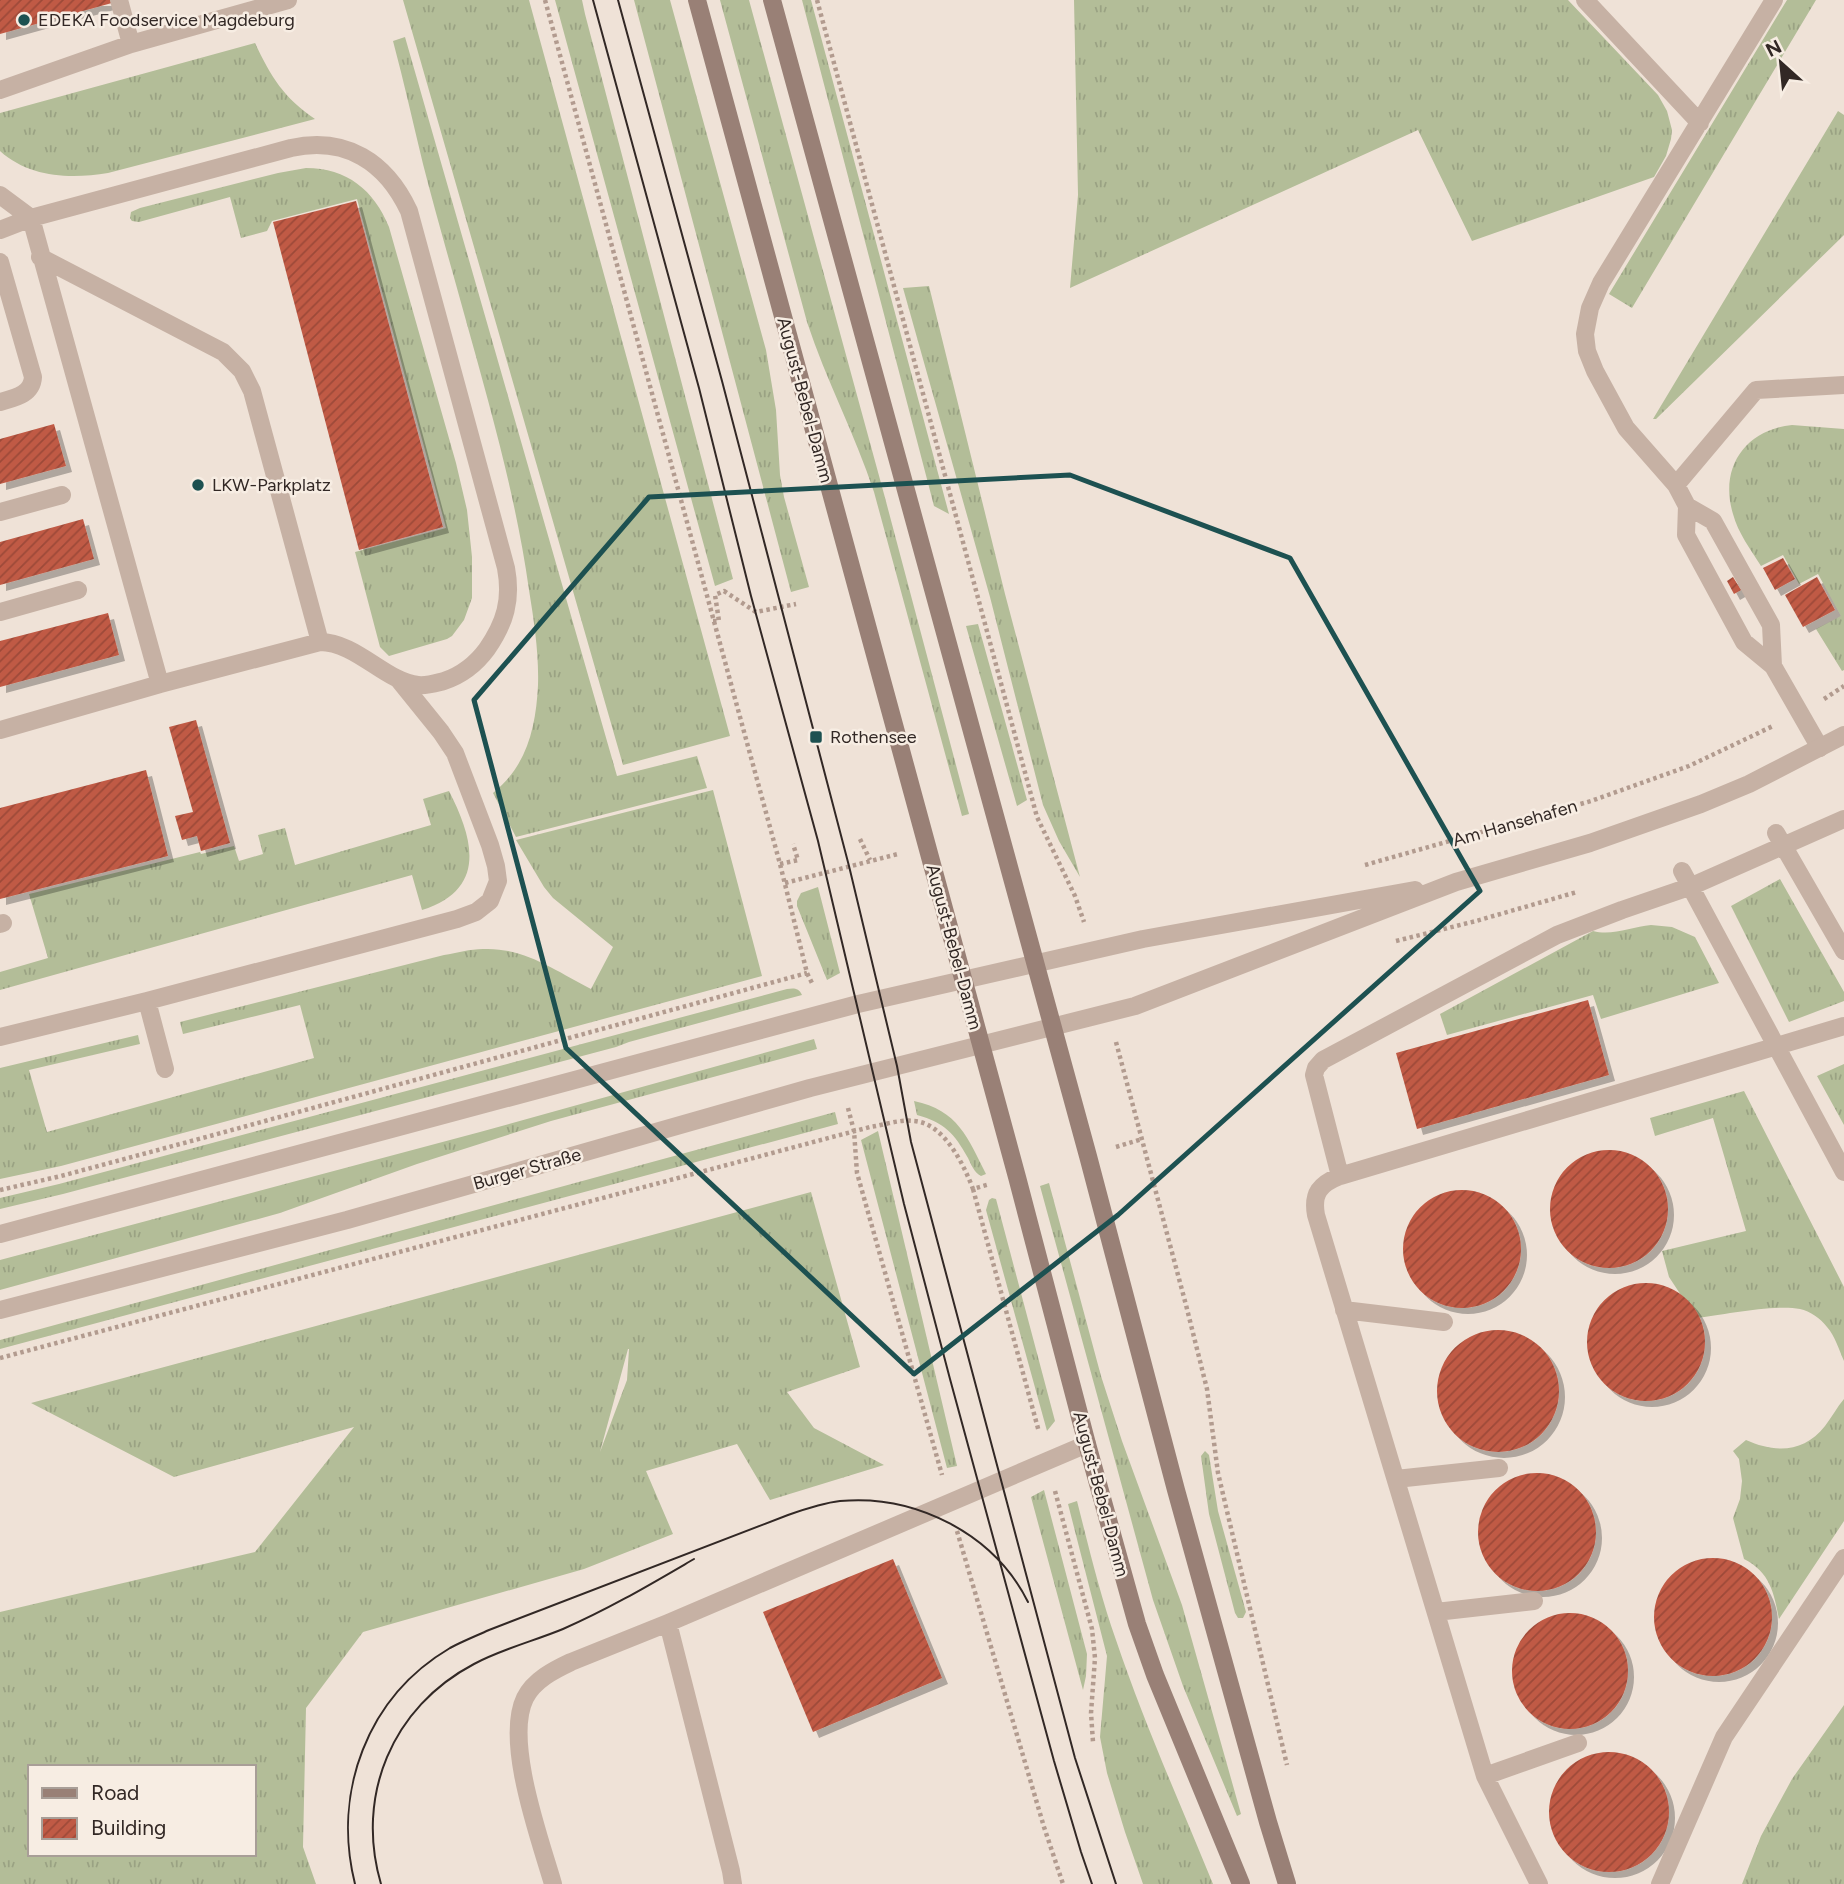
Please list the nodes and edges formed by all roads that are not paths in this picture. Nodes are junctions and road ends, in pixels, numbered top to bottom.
1 (119, 0) edge
2 (288, 0) edge
3 (696, 0) edge
4 (772, 0) edge
5 (1585, 0) edge
6 (1774, 0) edge
7 (131, 44) junction
8 (0, 90) edge
9 (1700, 123) junction
10 (0, 195) edge
11 (31, 218) junction
12 (0, 230) edge
13 (40, 257) junction
14 (0, 262) edge
15 (1844, 384) edge
16 (0, 402) edge
17 (1676, 485) junction
18 (62, 495) dead end
19 (1687, 506) junction
20 (0, 512) edge
21 (78, 590) dead end
22 (0, 612) edge
23 (320, 642) junction
24 (1773, 666) junction
25 (397, 677) junction
26 (160, 684) junction
27 (0, 730) edge
28 (1844, 735) edge
29 (1820, 748) junction
30 (1844, 818) edge
31 (1779, 840) junction
32 (1687, 879) junction
33 (1456, 883) junction
34 (1844, 951) edge
35 (1035, 963) junction
36 (963, 980) junction
37 (147, 1001) junction
38 (1844, 1026) edge
39 (1053, 1027) junction
40 (0, 1037) edge
41 (981, 1044) junction
42 (1777, 1046) junction
43 (165, 1069) dead end
44 (1844, 1172) edge
45 (1340, 1176) junction
46 (0, 1234) edge
47 (0, 1310) edge
48 (1345, 1310) junction
49 (1444, 1322) dead end
50 (1087, 1444) junction
51 (1499, 1468) dead end
52 (1396, 1479) junction
53 (1844, 1558) edge
54 (1534, 1601) dead end
55 (1436, 1612) junction
56 (668, 1623) junction
57 (1578, 1743) dead end
58 (1485, 1776) junction
59 (553, 1884) edge
60 (733, 1884) edge
61 (1241, 1884) edge
62 (1287, 1884) edge
63 (1539, 1884) edge
64 (1660, 1884) edge

1 - 7 street
2 - 7 street
3 - 36 main road, August-Bebel-Damm
4 - 35 main road
5 - 9 street
6 - 9 street
7 - 8 street
9 - 17 street
10 - 11 street
11 - 12 street
11 - 13 street
11 - 25 street
13 - 23 street
13 - 26 street
14 - 16 street
15 - 17 street
17 - 19 street
18 - 20 street
19 - 24 street
19 - 24 street
21 - 22 street
23 - 25 street
23 - 26 street
24 - 29 street
25 - 37 street
26 - 27 street
28 - 29 street
29 - 33 street
30 - 31 street
31 - 32 street
31 - 34 street
32 - 42 street
32 - 45 street
33 - 35 street
33 - 39 street
35 - 36 street
35 - 39 main road
36 - 41 main road, August-Bebel-Damm
36 - 46 street
37 - 40 street
37 - 43 street
38 - 42 street
39 - 41 street, Burger Straße
39 - 62 main road
41 - 47 street, Burger Straße
41 - 50 main road, August-Bebel-Damm
42 - 44 street
42 - 45 street
45 - 48 street
48 - 49 street
48 - 52 street
50 - 56 street
50 - 61 main road, August-Bebel-Damm
51 - 52 street
52 - 55 street
53 - 64 street
54 - 55 street
55 - 58 street
56 - 59 street
56 - 60 street
57 - 58 street
58 - 63 street

